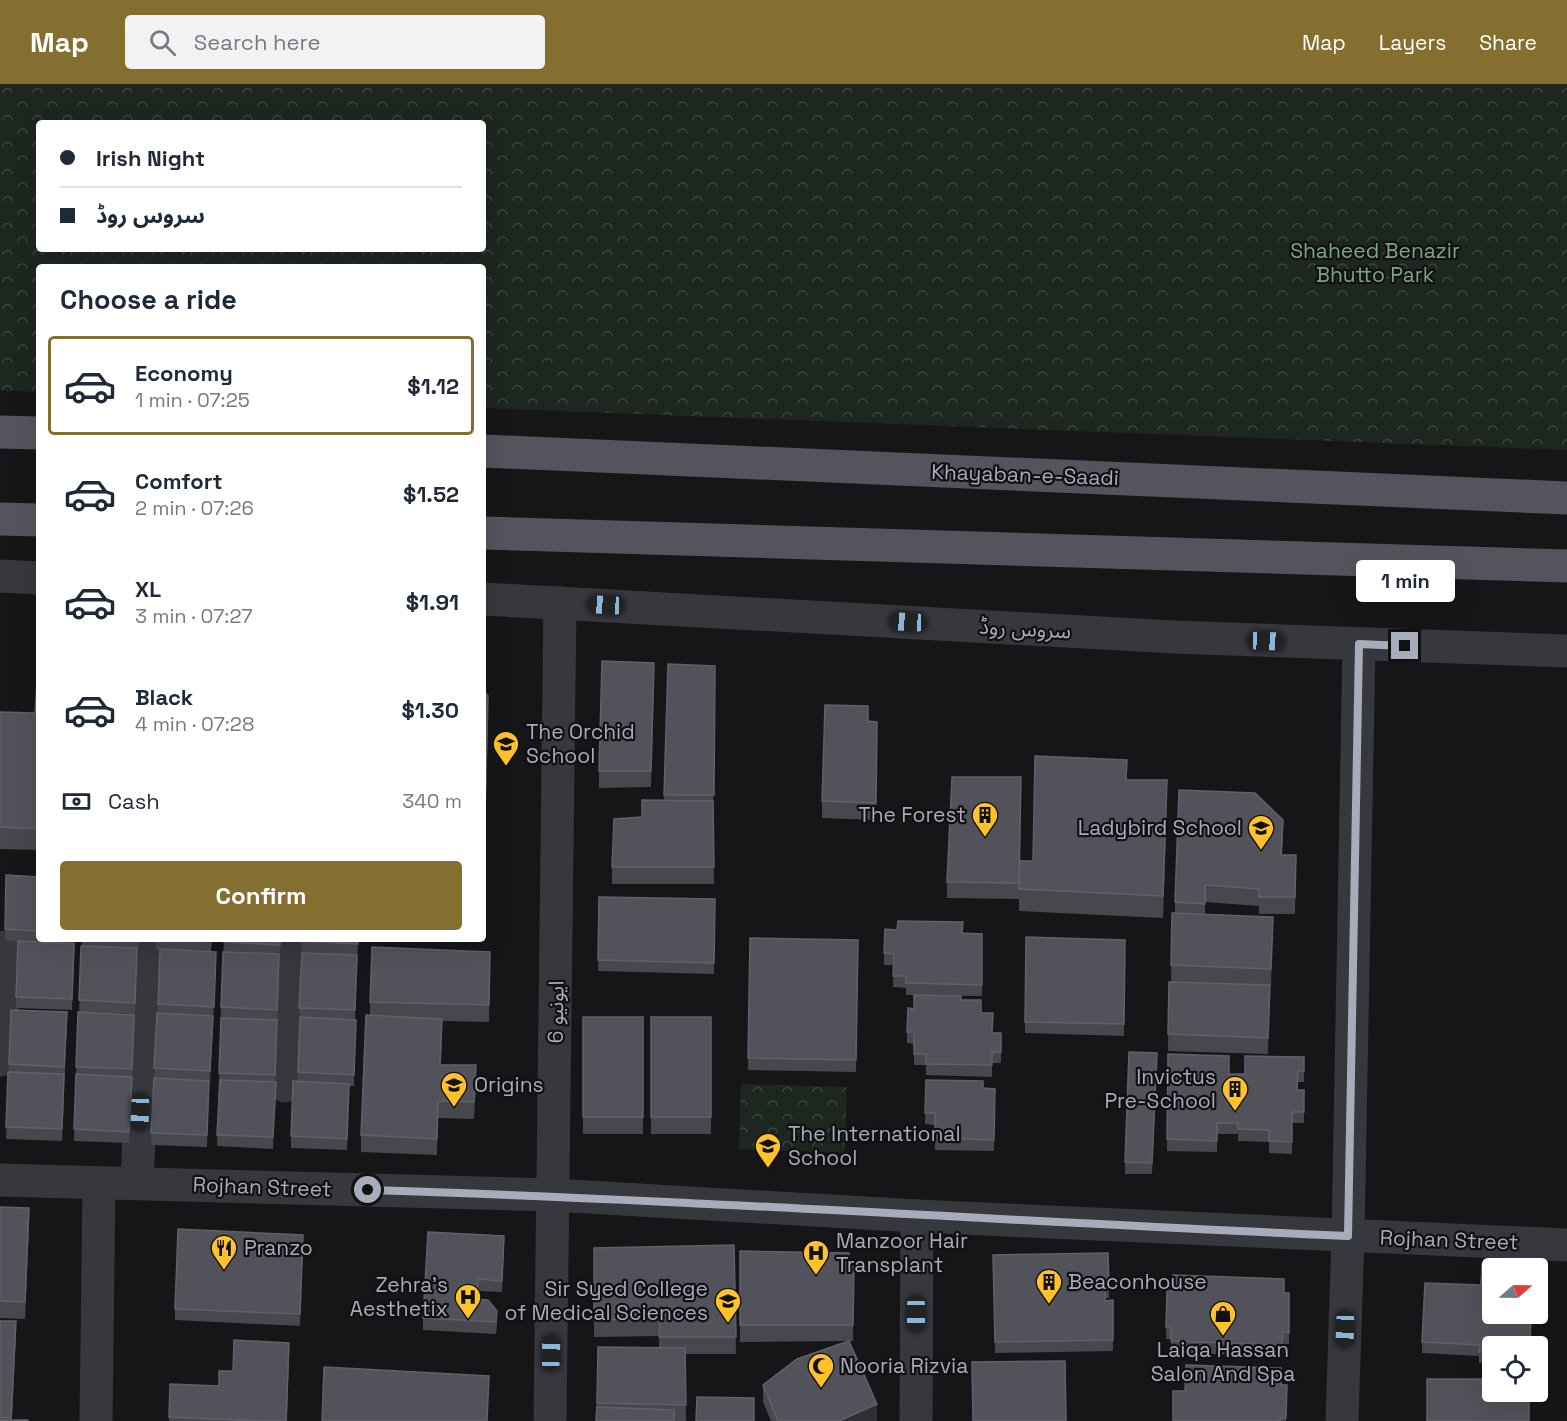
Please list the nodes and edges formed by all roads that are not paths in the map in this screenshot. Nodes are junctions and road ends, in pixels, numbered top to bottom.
1 (0, 432) edge
2 (36, 433) edge
3 (486, 452) edge
4 (1567, 498) edge
5 (0, 519) edge
6 (36, 520) edge
7 (486, 533) edge
8 (1567, 566) edge
9 (0, 576) edge
10 (36, 578) edge
11 (486, 599) edge
12 (560, 603) junction
13 (1359, 644) junction
14 (1567, 651) edge
15 (290, 942) edge
16 (147, 946) dead end
17 (5, 947) dead end
18 (0, 1060) edge
19 (285, 1086) dead end
20 (0, 1180) edge
21 (99, 1183) junction
22 (137, 1183) junction
23 (553, 1195) junction
24 (917, 1216) junction
25 (1348, 1236) junction
26 (1567, 1245) edge
27 (96, 1421) edge
28 (550, 1421) edge
29 (916, 1421) edge
30 (1342, 1421) edge

1 - 2 main road
3 - 4 main road, Khayaban-e-Saadi
5 - 6 main road
7 - 8 main road
9 - 10 street
11 - 12 street, سروس روڈ
12 - 13 street, سروس روڈ
12 - 23 street, ایونیو 6
13 - 14 street, سروس روڈ
13 - 25 street
15 - 19 street
16 - 22 street
17 - 18 street
20 - 21 street, Rojhan Street
21 - 22 street, Rojhan Street
21 - 27 street
22 - 23 street, Rojhan Street
23 - 24 street, Rojhan Street
23 - 28 street, ایونیو 6
24 - 25 street, Rojhan Street
24 - 29 street
25 - 26 street, Rojhan Street
25 - 30 street

